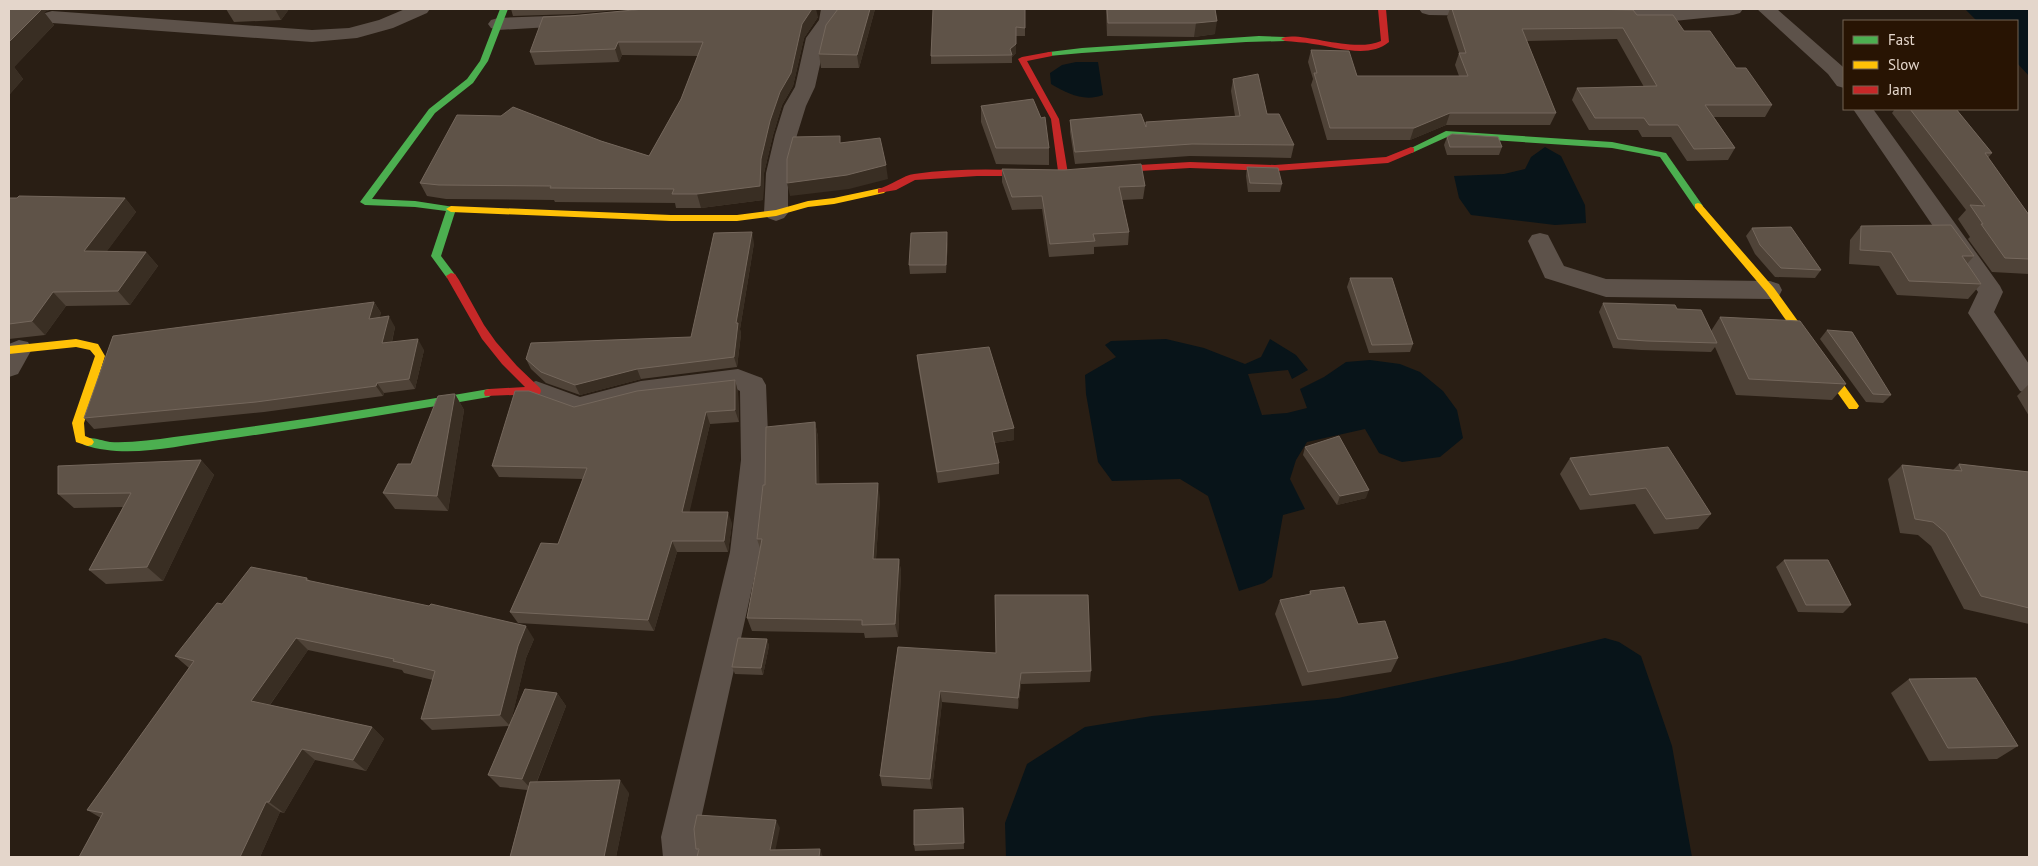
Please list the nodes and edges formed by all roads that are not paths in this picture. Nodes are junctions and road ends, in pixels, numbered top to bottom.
1 (238, 9) edge
2 (420, 9) edge
3 (814, 9) edge
4 (820, 9) edge
5 (831, 9) edge
6 (1382, 9) edge
7 (1430, 9) edge
8 (1733, 9) edge
9 (1766, 9) edge
10 (1508, 11) edge
11 (1582, 12) edge
12 (1672, 12) edge
13 (501, 16) edge
14 (52, 18) dead end
15 (592, 20) edge
16 (224, 30) junction
17 (1843, 80) edge
18 (1864, 110) edge
19 (1096, 171) edge
20 (452, 209) junction
21 (776, 213) junction
22 (1540, 241) dead end
23 (1770, 290) junction
24 (12, 355) edge
25 (2029, 384) edge
26 (536, 391) junction
27 (1853, 406) dead end
28 (681, 857) edge

1 - 16 street
2 - 16 street
3 - 4 street
5 - 21 street
6 - 21 street
7 - 10 street
8 - 12 street
9 - 17 street
11 - 12 street
13 - 15 street
13 - 20 street
14 - 16 street
18 - 25 street
19 - 23 street
20 - 21 street
20 - 26 street
22 - 23 street
23 - 27 street
24 - 26 street
26 - 28 street

